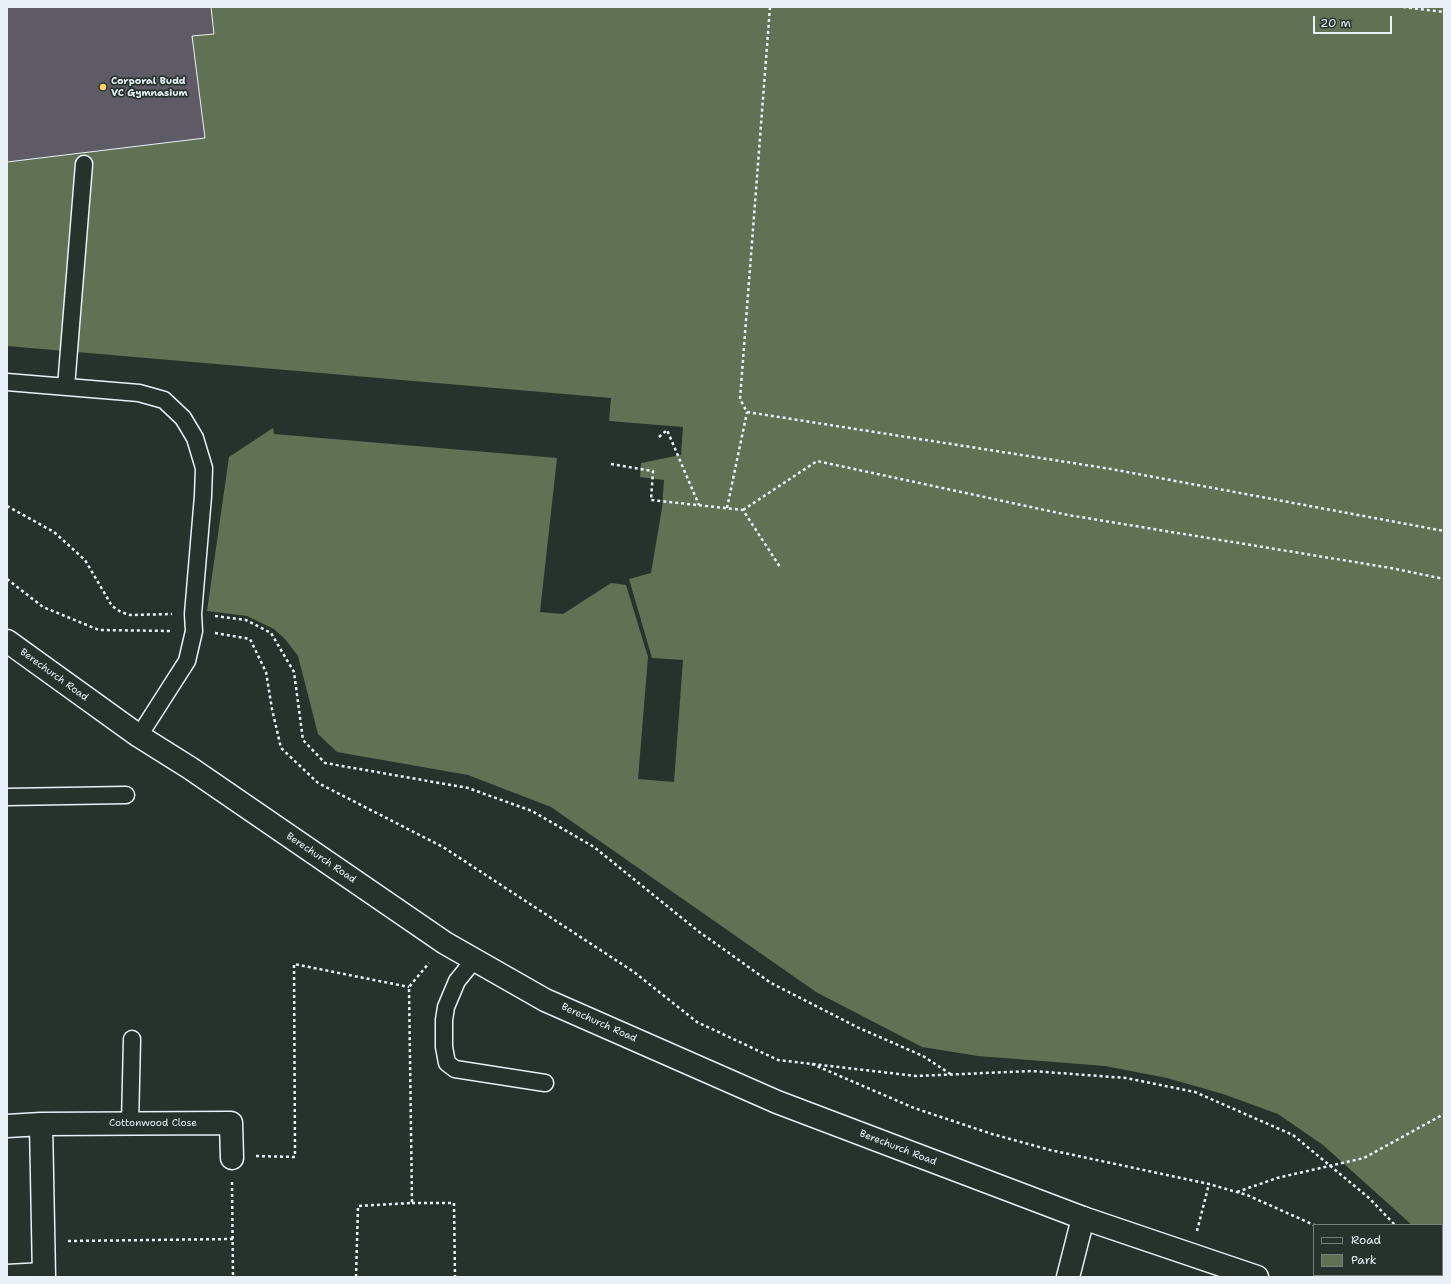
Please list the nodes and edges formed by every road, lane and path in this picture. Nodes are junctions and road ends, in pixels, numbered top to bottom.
1 (770, 7) edge
2 (1403, 7) edge
3 (1444, 12) edge
4 (84, 164) dead end
5 (7, 382) edge
6 (66, 387) junction
7 (747, 412) junction
8 (659, 437) dead end
9 (612, 464) dead end
10 (699, 505) junction
11 (7, 506) edge
12 (727, 508) junction
13 (743, 510) junction
14 (1444, 531) edge
15 (780, 567) dead end
16 (1444, 579) edge
17 (7, 580) edge
18 (193, 614) junction
19 (194, 631) junction
20 (7, 641) edge
21 (139, 736) junction
22 (126, 795) dead end
23 (7, 797) edge
24 (446, 943) junction
25 (474, 960) junction
26 (408, 987) junction
27 (132, 1039) dead end
28 (810, 1063) junction
29 (952, 1076) junction
30 (545, 1083) dead end
31 (1444, 1114) edge
32 (41, 1124) junction
33 (130, 1124) junction
34 (7, 1126) edge
35 (232, 1158) junction
36 (1330, 1166) junction
37 (1209, 1184) junction
38 (1236, 1192) junction
39 (412, 1203) junction
40 (1083, 1218) junction
41 (1394, 1224) edge
42 (1313, 1225) edge
43 (233, 1239) junction
44 (44, 1241) junction
45 (1190, 1254) junction
46 (7, 1273) edge
47 (44, 1274) edge
48 (233, 1277) edge
49 (356, 1277) edge
50 (455, 1277) edge
51 (1068, 1277) edge
52 (1257, 1277) edge

1 - 7 path
2 - 3 path
4 - 6 lane
5 - 6 lane
6 - 18 lane
7 - 12 path
7 - 14 path
8 - 10 path
9 - 10 path
10 - 12 path
11 - 18 path
12 - 13 path
13 - 15 path
13 - 16 path
17 - 19 path
18 - 19 lane
18 - 29 path
19 - 21 lane
19 - 28 path
20 - 21 street, Berechurch Road
21 - 24 street, Berechurch Road
22 - 23 lane
24 - 25 street, Berechurch Road
24 - 26 path
25 - 30 lane
25 - 40 street, Berechurch Road
26 - 35 path
26 - 39 path
27 - 33 lane
28 - 29 path
28 - 37 path
29 - 36 path
31 - 36 path
32 - 33 street, Cottonwood Close
32 - 34 street, Cottonwood Close
32 - 44 street
33 - 35 street, Cottonwood Close
35 - 43 path
36 - 38 path
36 - 41 path
37 - 38 path
37 - 45 path
38 - 42 path
39 - 49 path
39 - 50 path
40 - 45 street, Berechurch Road
40 - 51 street
43 - 44 path
43 - 48 path
44 - 47 street
45 - 52 street, Berechurch Road
46 - 47 lane

